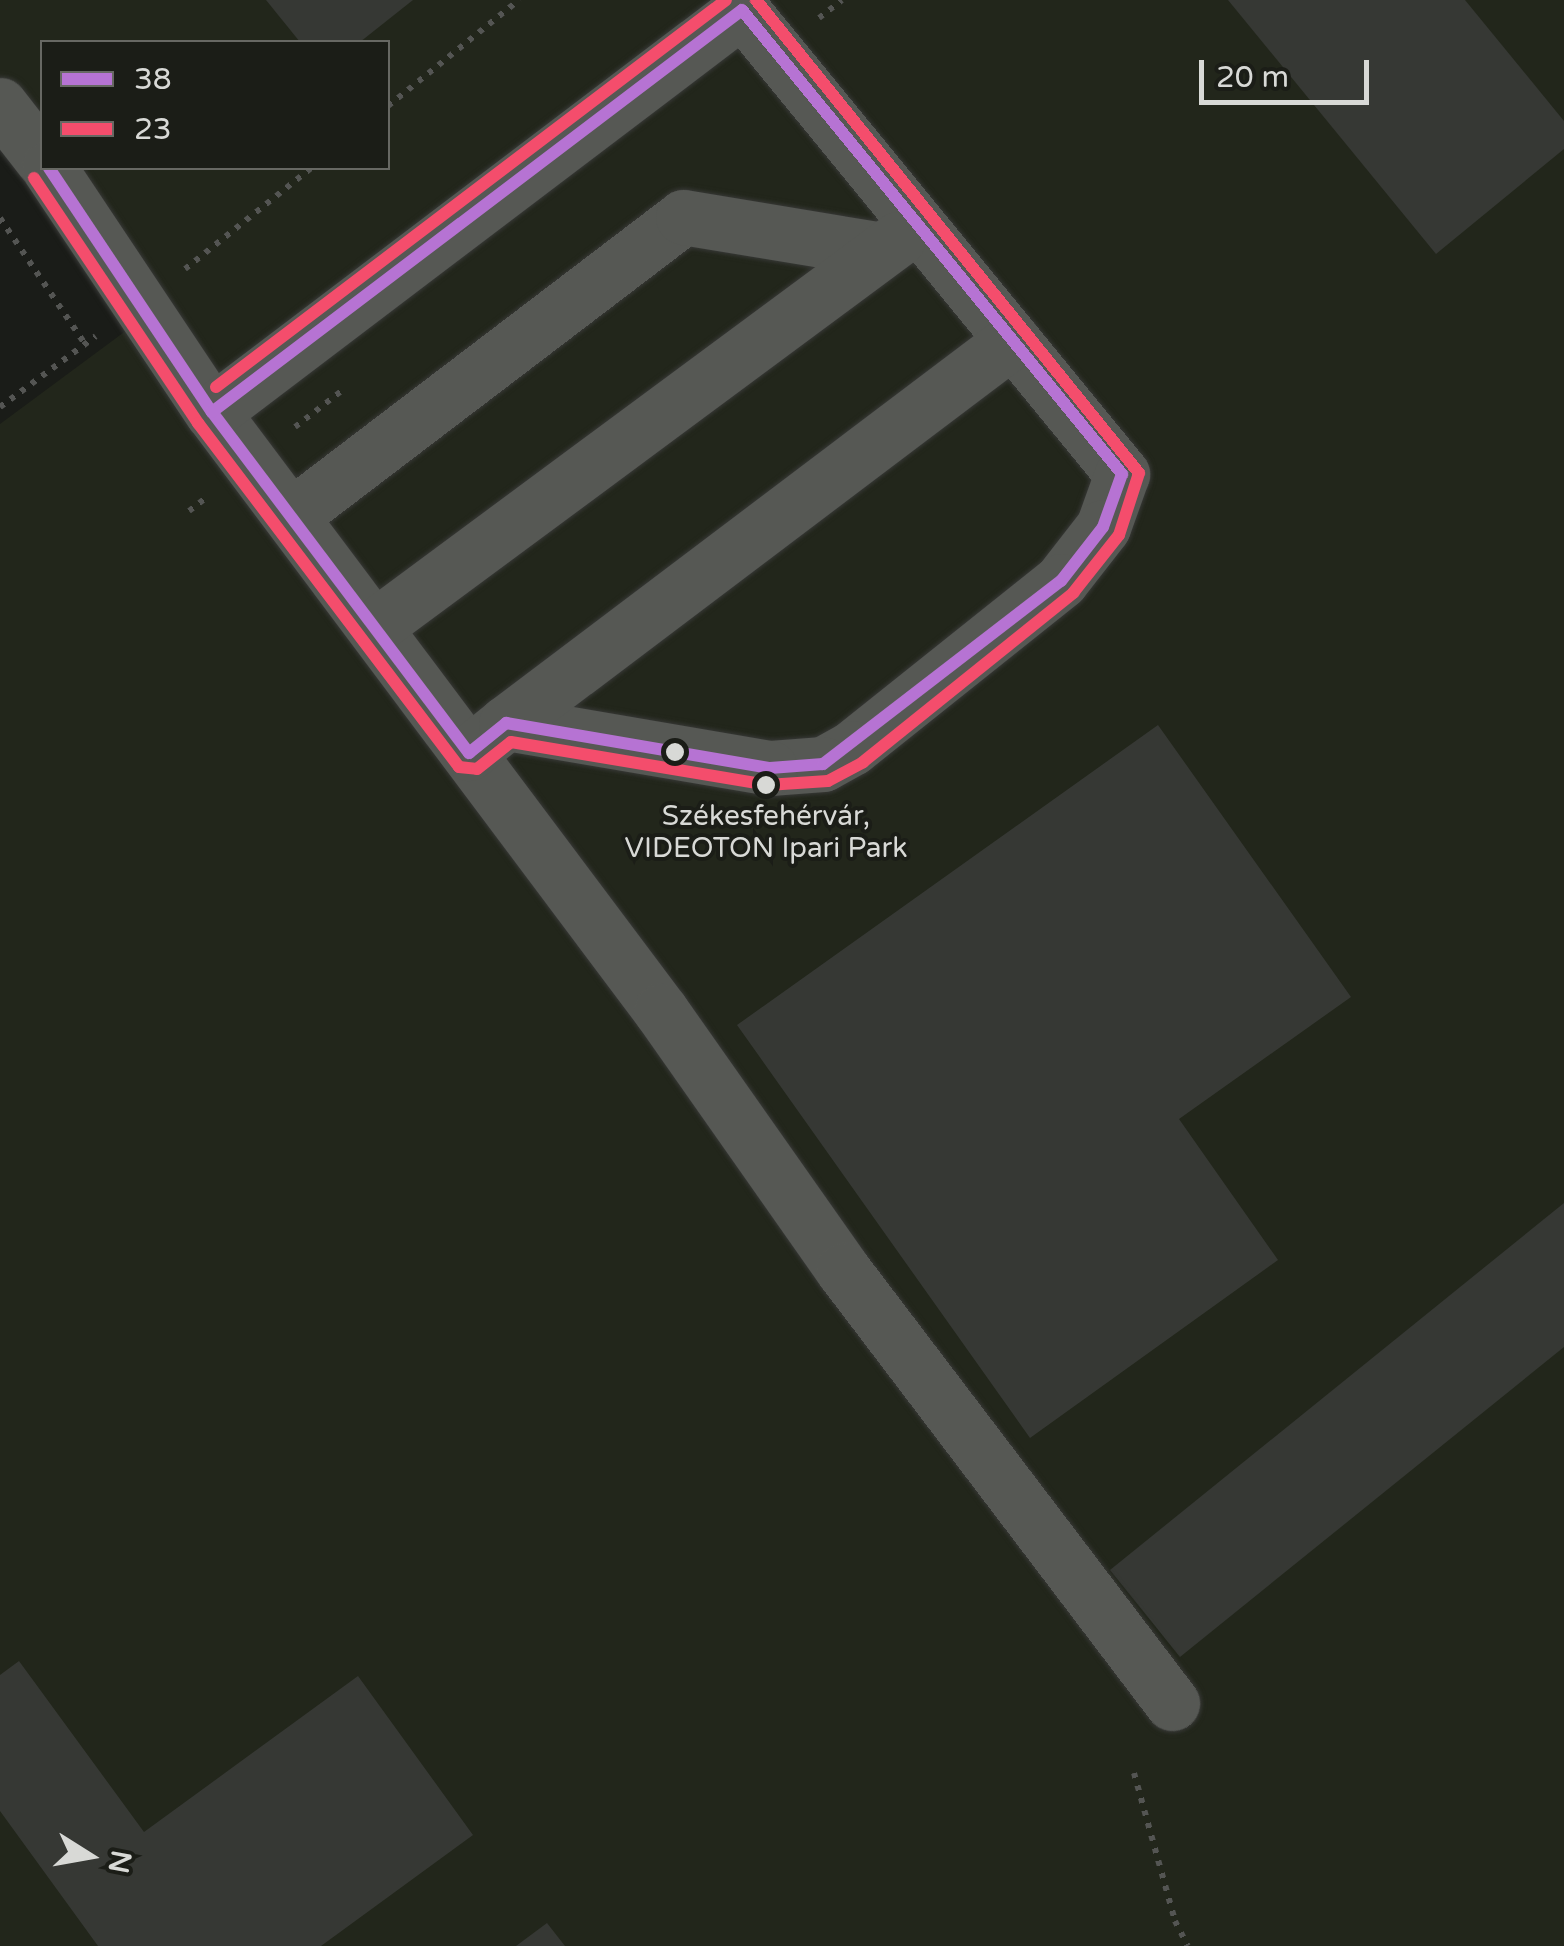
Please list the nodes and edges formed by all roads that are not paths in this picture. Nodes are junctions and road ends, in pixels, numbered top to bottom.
1 (0, 105) edge
2 (40, 156) edge
3 (50, 170) edge
4 (900, 237) junction
5 (1012, 340) junction
6 (212, 412) junction
7 (291, 516) junction
8 (374, 627) junction
9 (488, 738) junction
10 (1172, 1703) dead end

1 - 2 street
3 - 6 street
4 - 5 street
4 - 6 street
4 - 7 street
4 - 8 street
5 - 9 street
5 - 9 street
6 - 7 street
7 - 8 street
8 - 9 street
9 - 10 street

